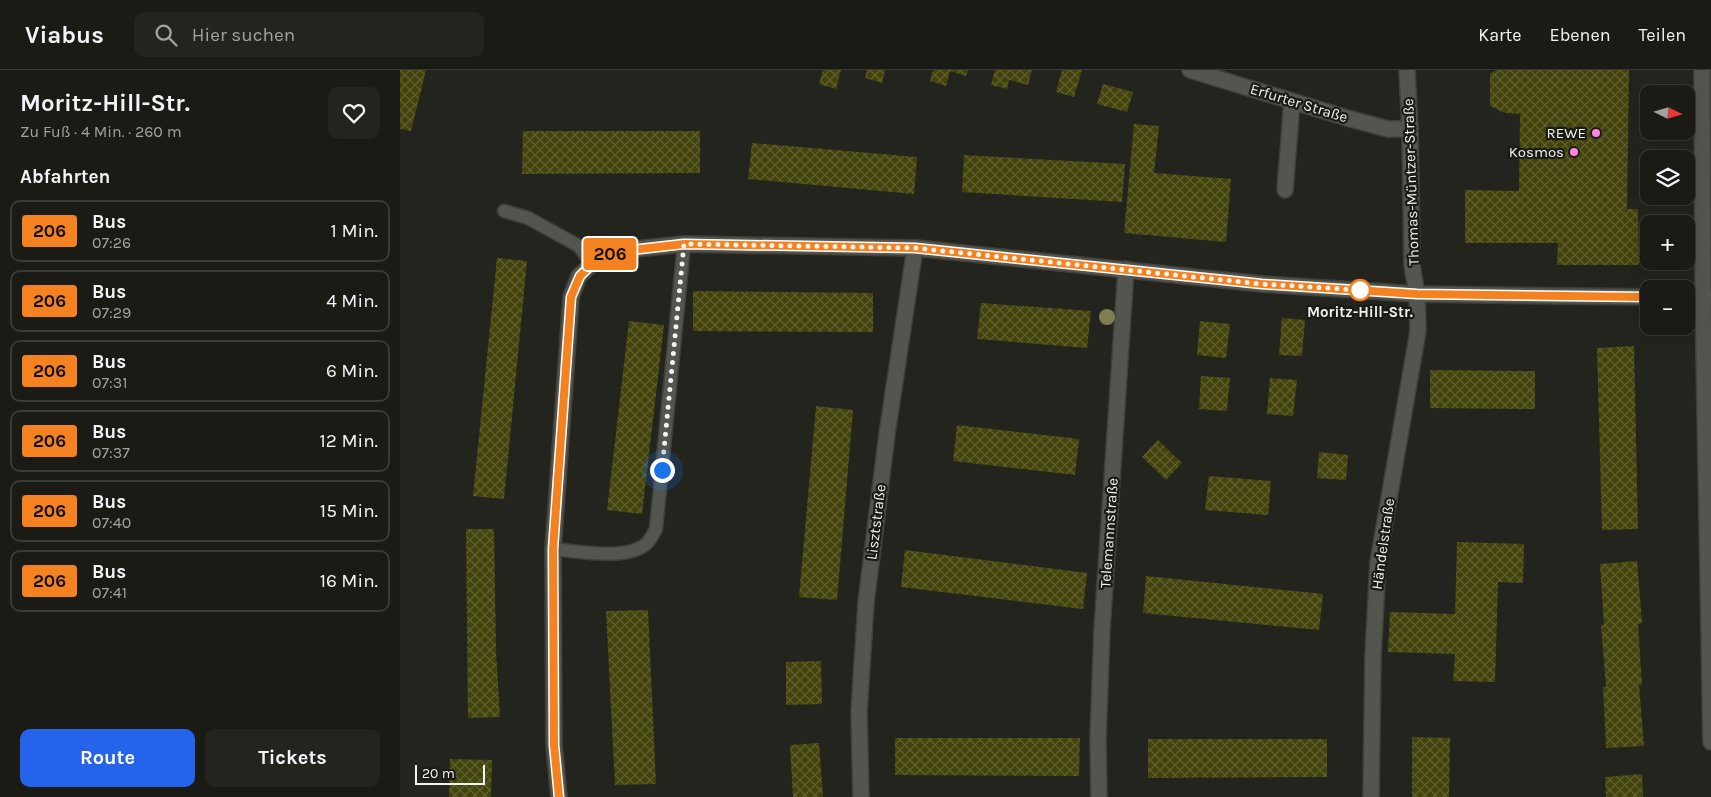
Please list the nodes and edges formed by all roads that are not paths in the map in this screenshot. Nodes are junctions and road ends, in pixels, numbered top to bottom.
1 (1190, 70) edge
2 (1407, 70) edge
3 (1702, 70) edge
4 (1292, 101) junction
5 (1410, 129) junction
6 (1285, 190) dead end
7 (504, 211) dead end
8 (684, 244) junction
9 (915, 248) junction
10 (592, 264) junction
11 (1126, 269) junction
12 (1417, 294) junction
13 (1640, 297) edge
14 (1707, 298) edge
15 (553, 549) junction
16 (1711, 742) edge
17 (559, 797) edge
18 (861, 797) edge
19 (1099, 797) edge
20 (1371, 797) edge

1 - 4 street, Erfurter Straße
2 - 5 street, Thomas-Müntzer-Straße
3 - 14 street
4 - 5 street, Erfurter Straße
4 - 6 street
5 - 12 street, Thomas-Müntzer-Straße
7 - 10 lane
8 - 9 street
8 - 10 street
8 - 15 lane
9 - 11 street
9 - 18 street, Lisztstraße
10 - 15 street
11 - 12 street
11 - 19 street, Telemannstraße
12 - 13 street
12 - 20 street, Händelstraße
14 - 16 street
15 - 17 street

